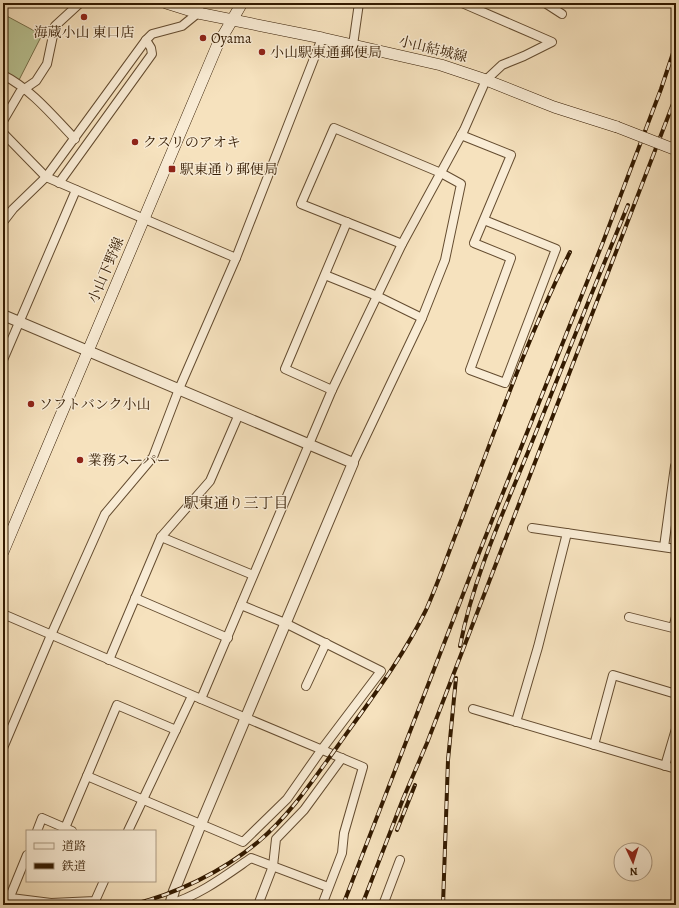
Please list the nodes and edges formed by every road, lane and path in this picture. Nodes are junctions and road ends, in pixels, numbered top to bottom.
1 (80, 3) edge
2 (166, 3) edge
3 (242, 3) edge
4 (359, 3) edge
5 (462, 3) edge
6 (545, 3) edge
7 (199, 8) edge
8 (562, 14) dead end
9 (231, 20) junction
10 (322, 38) junction
11 (146, 40) junction
12 (353, 45) junction
13 (3, 75) edge
14 (486, 80) junction
15 (26, 89) junction
16 (3, 122) edge
17 (3, 133) edge
18 (461, 135) junction
19 (77, 136) junction
20 (88, 143) junction
21 (676, 150) edge
22 (441, 173) junction
23 (46, 177) junction
24 (59, 183) junction
25 (76, 190) junction
26 (144, 219) junction
27 (484, 220) junction
28 (3, 222) edge
29 (347, 222) junction
30 (402, 244) junction
31 (236, 258) junction
32 (325, 275) junction
33 (377, 296) junction
34 (3, 315) edge
35 (422, 318) junction
36 (19, 322) junction
37 (88, 351) junction
38 (3, 360) edge
39 (179, 389) junction
40 (332, 390) junction
41 (239, 414) junction
42 (310, 444) junction
43 (353, 463) junction
44 (675, 466) dead end
45 (532, 528) dead end
46 (567, 533) junction
47 (161, 537) junction
48 (664, 548) junction
49 (676, 549) edge
50 (3, 552) edge
51 (253, 575) junction
52 (135, 598) junction
53 (241, 605) junction
54 (3, 614) edge
55 (629, 617) dead end
56 (676, 617) edge
57 (285, 623) junction
58 (51, 635) junction
59 (228, 638) junction
60 (326, 644) junction
61 (109, 660) junction
62 (306, 686) dead end
63 (676, 694) edge
64 (192, 696) junction
65 (201, 699) junction
66 (473, 709) dead end
67 (246, 717) junction
68 (516, 722) junction
69 (676, 729) edge
70 (176, 730) junction
71 (594, 745) junction
72 (3, 748) edge
73 (322, 749) junction
74 (342, 758) junction
75 (665, 766) junction
76 (676, 769) edge
77 (87, 776) junction
78 (143, 799) junction
79 (201, 824) junction
80 (37, 830) edge
81 (68, 830) edge
82 (128, 830) edge
83 (26, 857) edge
84 (400, 860) dead end
85 (273, 866) junction
86 (104, 882) edge
87 (328, 888) junction
88 (6, 898) edge
89 (169, 905) edge
90 (258, 905) edge
91 (322, 905) edge
92 (383, 905) edge

1 - 15 street
2 - 7 main road, 小山結城線
3 - 9 main road, 小山下野線
4 - 12 street
5 - 14 street
6 - 8 street
7 - 9 main road, 小山結城線
7 - 11 street
9 - 10 main road, 小山結城線
9 - 26 main road, 小山下野線
10 - 12 main road, 小山結城線
10 - 31 street
11 - 19 street
11 - 20 street
12 - 14 main road, 小山結城線
13 - 15 street
14 - 18 street
14 - 21 main road, 小山結城線, bridge
15 - 16 street
15 - 19 street
17 - 23 street
18 - 22 street
18 - 27 street
19 - 20 street
19 - 23 street
20 - 24 street
22 - 29 street
22 - 30 street
22 - 35 street
23 - 24 street
23 - 28 street
24 - 25 street
25 - 26 street
25 - 36 street
26 - 31 street
26 - 37 main road, 小山下野線
27 - 27 street
29 - 30 street
29 - 32 street
30 - 33 street
31 - 39 street
32 - 33 street
32 - 40 street
33 - 35 street
33 - 40 street
34 - 36 street
35 - 43 street
36 - 37 street
36 - 38 street
37 - 39 street
37 - 50 main road, 小山下野線
39 - 41 street
39 - 58 street
40 - 42 street
41 - 42 street
41 - 47 street
42 - 43 street
42 - 51 street
43 - 57 street
44 - 48 street
45 - 46 street
46 - 48 street
46 - 68 street
47 - 51 street
47 - 52 street
48 - 49 street
51 - 53 street
52 - 59 street
52 - 61 street
53 - 57 street
53 - 59 street
54 - 58 street
55 - 56 street
57 - 60 street
57 - 67 street
58 - 61 street
58 - 72 street
59 - 65 street
60 - 62 street
60 - 73 street
61 - 64 street
63 - 71 street
64 - 65 street
64 - 70 street
65 - 67 street
66 - 68 street
67 - 73 street
67 - 79 street
68 - 71 street
69 - 75 street
70 - 77 street
70 - 78 street
71 - 75 street
73 - 74 street
73 - 79 street
74 - 85 street
74 - 87 street
75 - 76 street
77 - 78 street
77 - 81 street
78 - 79 street
78 - 82 street
79 - 89 street
80 - 81 street
83 - 88 street
84 - 92 street
85 - 87 street
85 - 89 street
85 - 90 street
86 - 88 street
87 - 91 street

